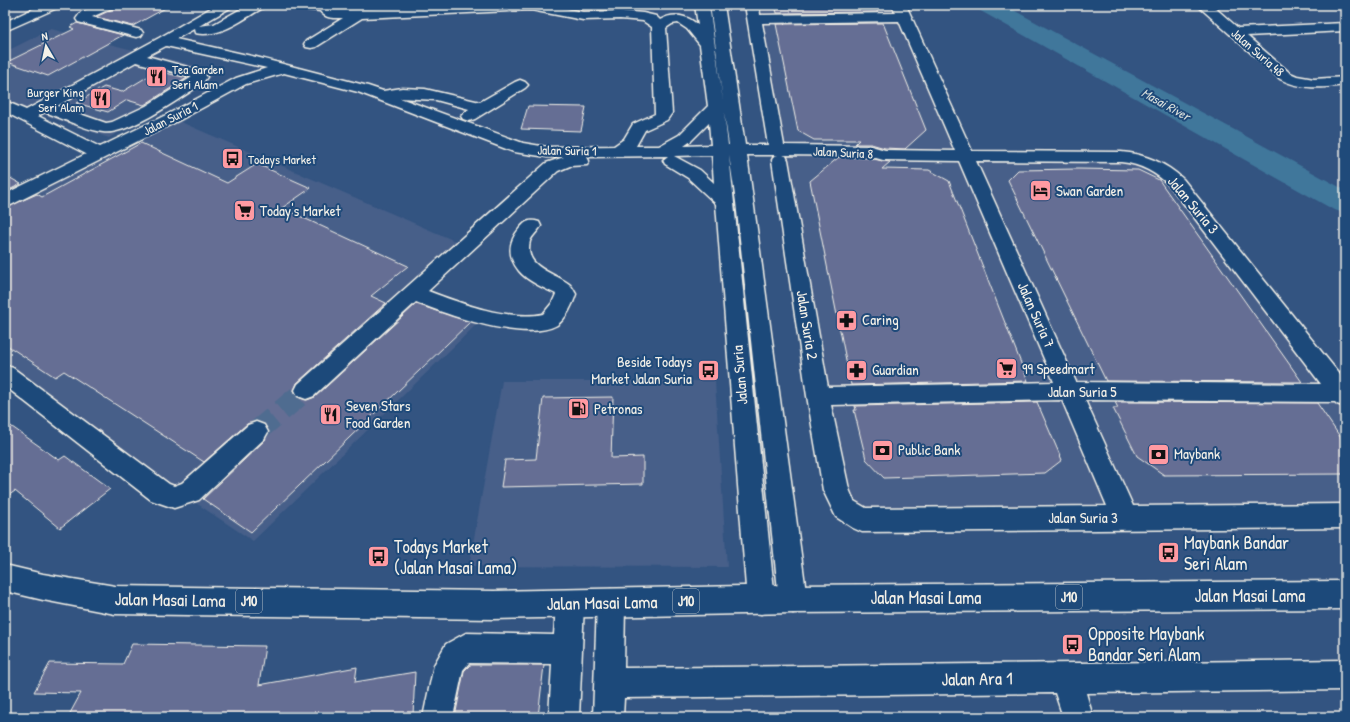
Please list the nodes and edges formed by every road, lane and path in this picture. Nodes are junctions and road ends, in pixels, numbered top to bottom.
1 (33, 5) edge
2 (52, 5) edge
3 (106, 5) edge
4 (225, 5) edge
5 (258, 5) edge
6 (297, 5) edge
7 (702, 5) edge
8 (717, 5) edge
9 (1204, 5) edge
10 (415, 8) edge
11 (393, 9) edge
12 (901, 11) edge
13 (753, 12) edge
14 (359, 14) junction
15 (5, 18) edge
16 (659, 26) junction
17 (5, 27) edge
18 (189, 27) junction
19 (1345, 27) edge
20 (1236, 32) junction
21 (136, 33) dead end
22 (164, 41) junction
23 (311, 44) dead end
24 (707, 44) junction
25 (135, 57) junction
26 (256, 61) junction
27 (281, 69) junction
28 (241, 81) junction
29 (1345, 81) edge
30 (520, 86) dead end
31 (382, 95) junction
32 (5, 106) edge
33 (43, 106) junction
34 (716, 107) junction
35 (482, 108) junction
36 (26, 116) junction
37 (457, 123) junction
38 (635, 137) junction
39 (520, 148) junction
40 (618, 151) junction
41 (100, 154) junction
42 (662, 154) junction
43 (720, 155) junction
44 (739, 155) junction
45 (778, 155) junction
46 (965, 156) junction
47 (526, 190) junction
48 (5, 201) edge
49 (735, 202) junction
50 (532, 226) dead end
51 (414, 293) junction
52 (5, 374) edge
53 (306, 390) tunnel mouth
54 (1069, 391) junction
55 (1344, 395) edge
56 (818, 396) junction
57 (256, 432) tunnel mouth
58 (836, 490) joint
59 (1345, 516) edge
60 (1125, 518) junction
61 (5, 578) edge
62 (1345, 595) edge
63 (793, 599) junction
64 (761, 600) junction
65 (612, 602) junction
66 (570, 604) junction
67 (566, 650) junction
68 (1345, 675) edge
69 (1066, 678) junction
70 (608, 683) junction
71 (438, 717) edge
72 (564, 717) edge
73 (608, 717) edge
74 (1078, 717) edge

1 - 15 street
2 - 17 street
3 - 21 street
4 - 18 street
5 - 18 street
6 - 14 street
7 - 24 street
8 - 44 street
9 - 20 street, Jalan Suria 48
10 - 11 street
10 - 16 street
11 - 14 street
12 - 13 street
12 - 46 street, Jalan Suria 7
13 - 45 street, Jalan Suria 2
14 - 23 street
16 - 24 street
16 - 38 street
18 - 22 street
19 - 20 street
20 - 29 street, Jalan Suria 48
22 - 25 street
22 - 26 street
24 - 34 street
25 - 33 street
25 - 33 street
26 - 27 street, Jalan Suria 1
26 - 28 street, Jalan Suria 1
27 - 28 street, Jalan Suria 1
27 - 31 street, Jalan Suria 1
28 - 41 street, Jalan Suria 1
30 - 35 street
31 - 35 street
31 - 37 street, Jalan Suria 1
32 - 36 street
33 - 36 street
34 - 42 street
34 - 43 street
35 - 37 street
36 - 41 street
37 - 39 street, Jalan Suria 1
38 - 40 street
38 - 42 street
39 - 40 street, Jalan Suria 1
39 - 47 street
40 - 42 street, Jalan Suria 1
41 - 48 street, Jalan Suria 1
42 - 43 street, Jalan Suria 8
42 - 47 street
42 - 49 street
43 - 44 street, Jalan Suria 8
43 - 49 street, Jalan Suria
44 - 45 street, Jalan Suria 8
44 - 49 street
45 - 46 street, Jalan Suria 8
45 - 56 street, Jalan Suria 2
46 - 54 street, Jalan Suria 7
46 - 55 street, Jalan Suria 3
47 - 51 street
49 - 63 street, Jalan Suria
49 - 64 street, Jalan Suria
50 - 51 street
51 - 53 street
52 - 57 street
54 - 55 street, Jalan Suria 5
54 - 56 street, Jalan Suria 5
54 - 60 street, Jalan Suria 7
56 - 58 street, Jalan Suria 2
58 - 60 street, Jalan Suria 3
59 - 60 street, Jalan Suria 3
61 - 66 street, Jalan Masai Lama / J10
62 - 63 street, Jalan Masai Lama / J10
63 - 64 street, Jalan Masai Lama / J10
64 - 65 street, Jalan Masai Lama / J10
65 - 66 street, Jalan Masai Lama / J10
65 - 70 street
66 - 67 street
67 - 71 street
67 - 72 street
68 - 69 street, Jalan Ara 1
69 - 70 street, Jalan Ara 1
69 - 74 street
70 - 73 street

